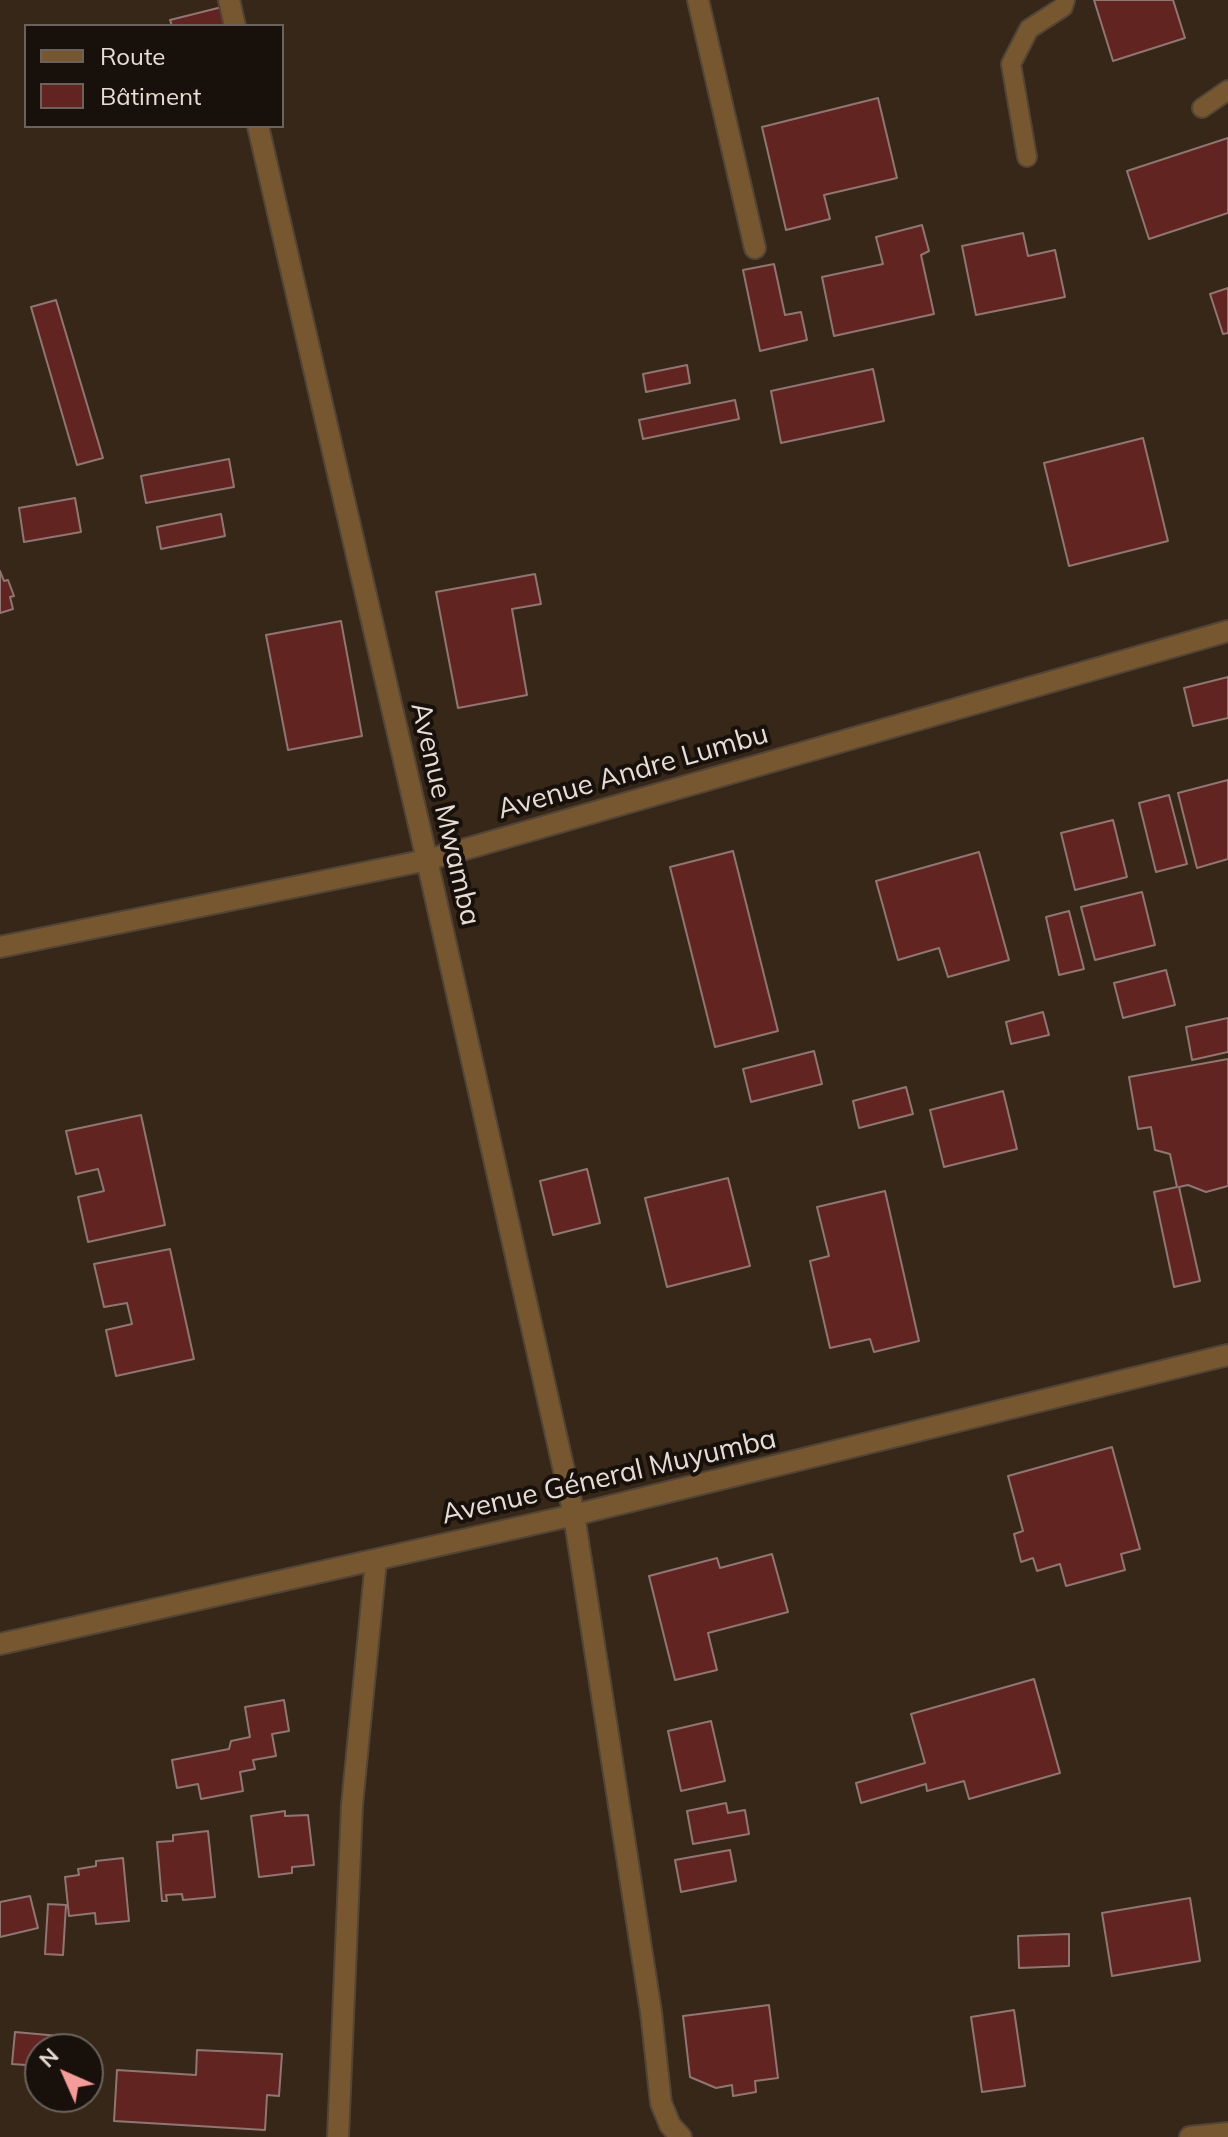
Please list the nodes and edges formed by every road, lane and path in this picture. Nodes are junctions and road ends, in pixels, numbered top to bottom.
1 (229, 0) edge
2 (698, 0) edge
3 (1065, 0) edge
4 (235, 24) edge
5 (1228, 90) edge
6 (1202, 108) dead end
7 (258, 128) edge
8 (1027, 157) dead end
9 (755, 248) dead end
10 (1228, 631) edge
11 (427, 860) junction
12 (0, 947) edge
13 (1228, 1355) edge
14 (574, 1515) junction
15 (376, 1561) junction
16 (0, 1644) edge
17 (1228, 2133) edge
18 (338, 2137) edge
19 (681, 2137) edge
20 (1190, 2137) edge

1 - 4 street
2 - 9 street
3 - 8 lane
5 - 6 lane
7 - 11 street, Avenue Mwamba
10 - 11 street, Avenue Andre Lumbu
11 - 12 street, Avenue Andre Lumbu
11 - 14 street, Avenue Mwamba
13 - 14 street, Avenue Géneral Muyumba
14 - 15 street, Avenue Géneral Muyumba
14 - 19 street, Avenue Mwamba
15 - 16 street, Avenue Géneral Muyumba
15 - 18 street
17 - 20 street

